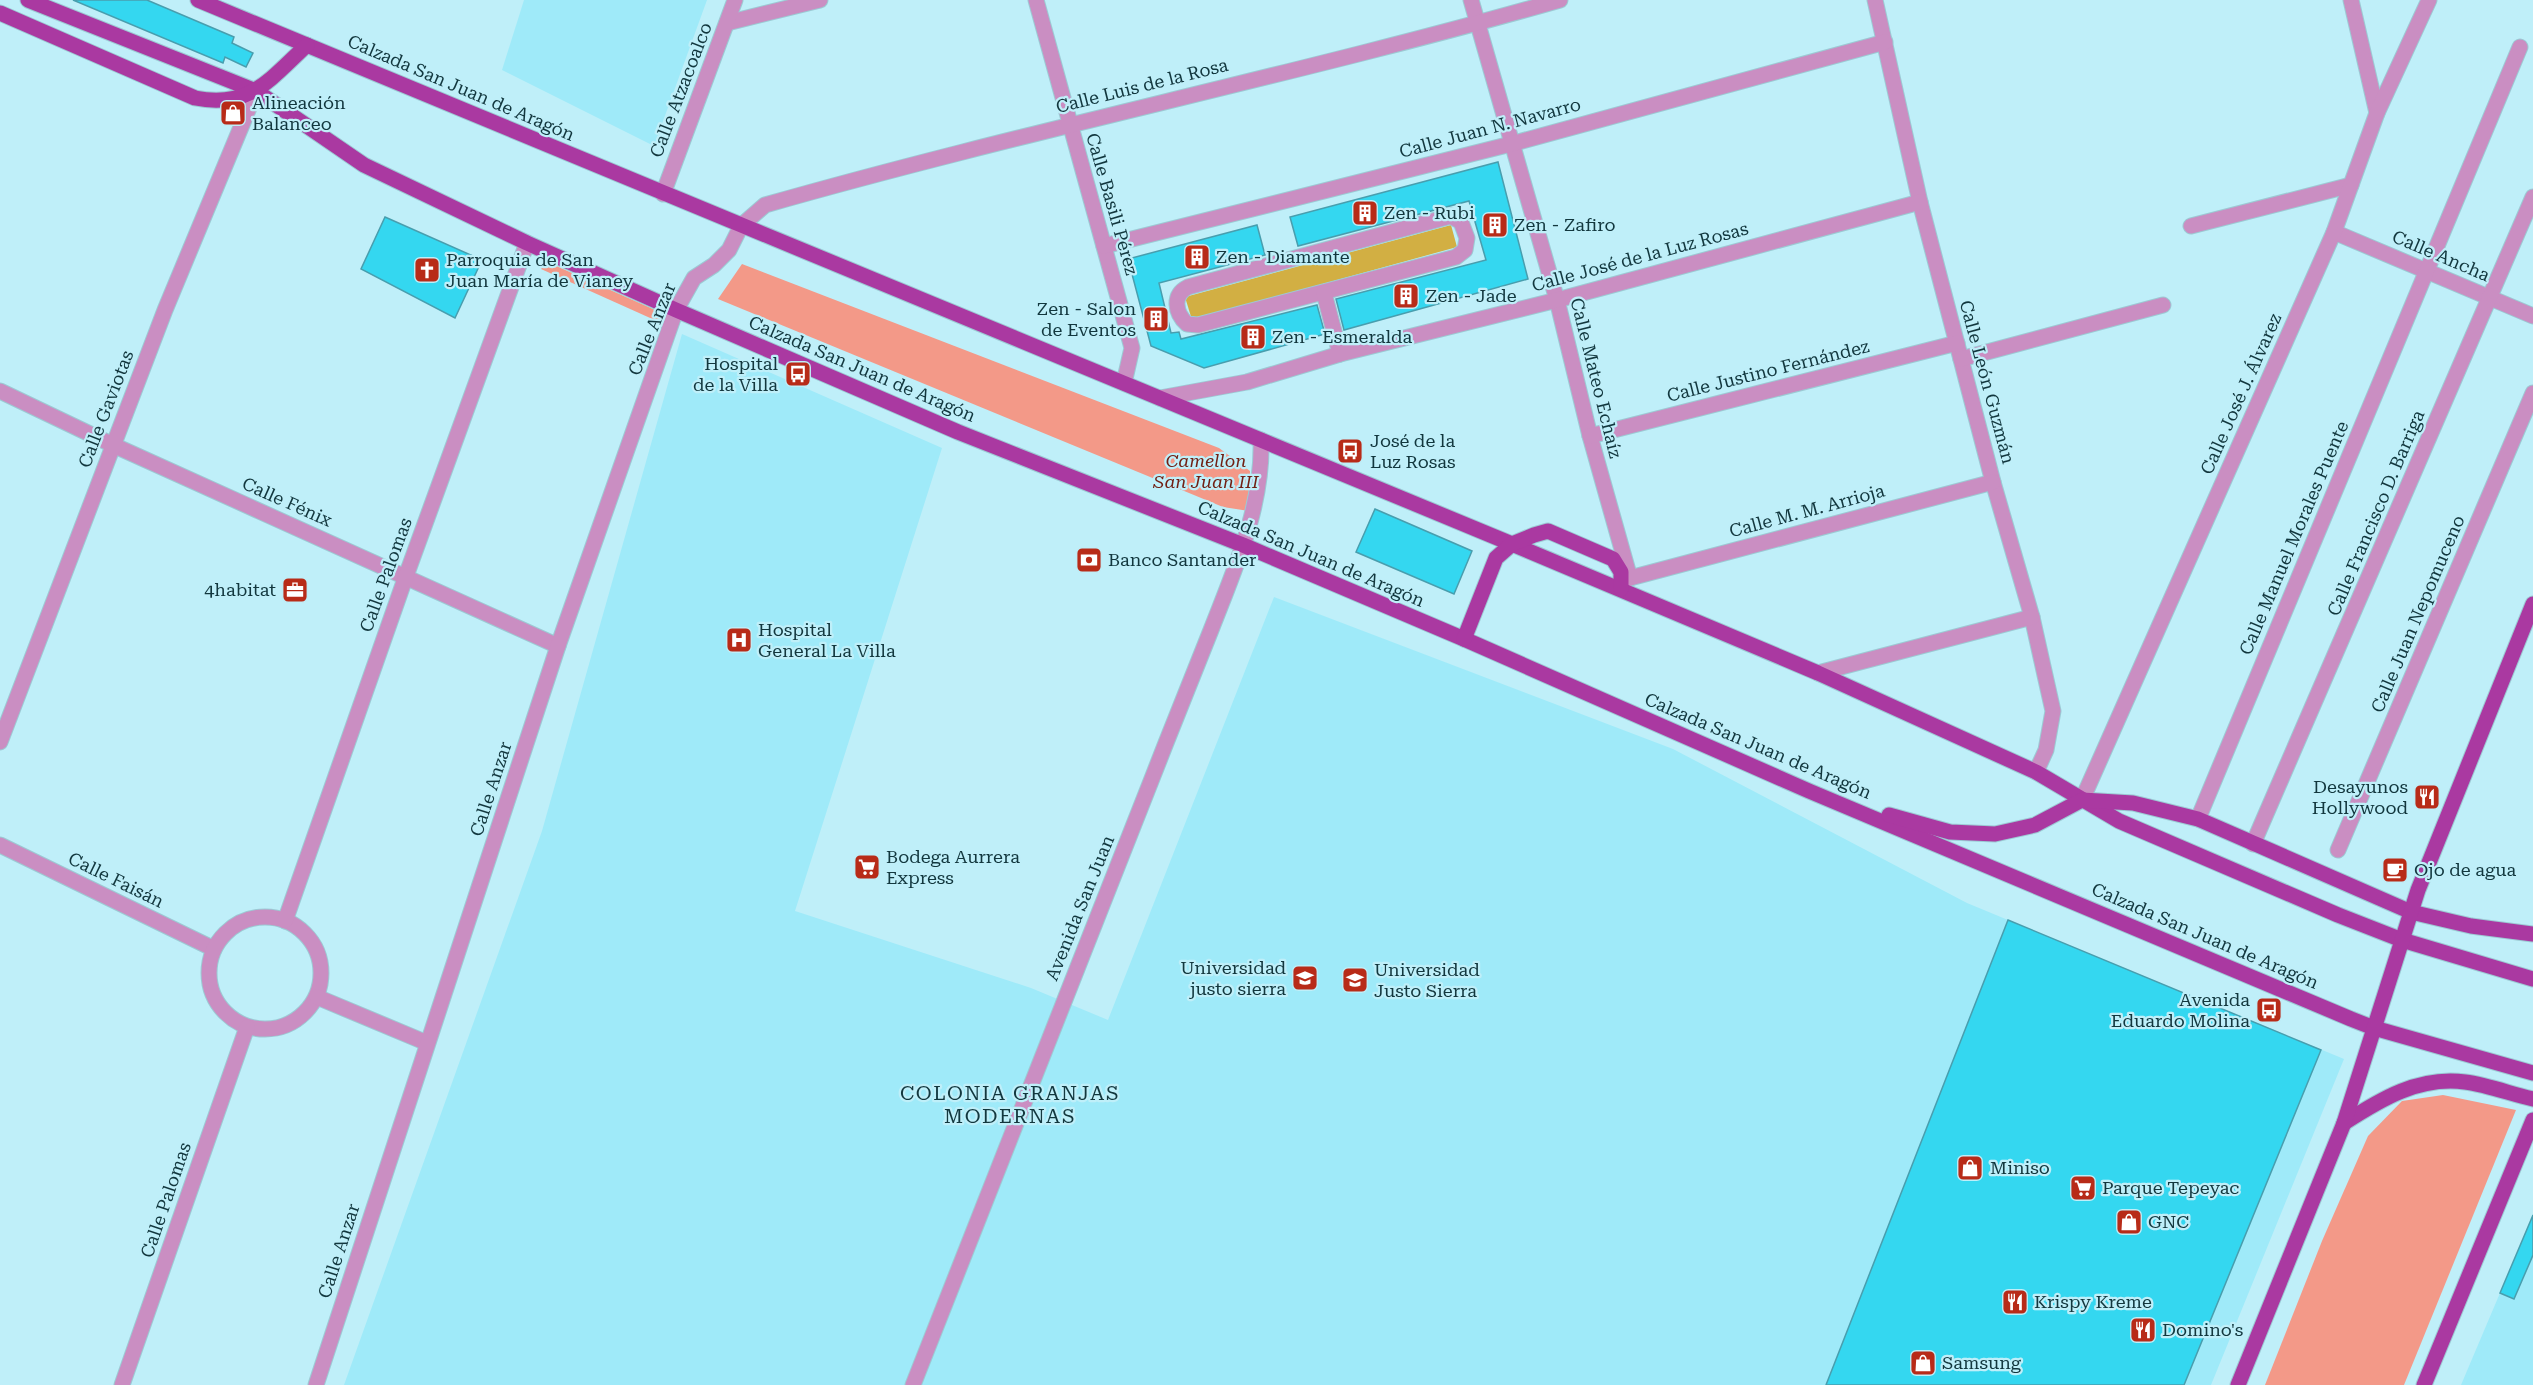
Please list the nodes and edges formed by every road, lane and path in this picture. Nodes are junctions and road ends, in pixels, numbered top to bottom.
1 (28, 0) edge
2 (198, 0) edge
3 (735, 0) edge
4 (820, 0) edge
5 (1036, 0) edge
6 (1471, 0) edge
7 (1560, 0) edge
8 (1875, 0) edge
9 (2350, 0) edge
10 (2429, 0) edge
11 (0, 13) edge
12 (727, 23) junction
13 (1477, 24) junction
14 (1885, 42) junction
15 (307, 45) junction
16 (2520, 47) dead end
17 (256, 91) junction
18 (2378, 113) junction
19 (1069, 124) junction
20 (1511, 144) junction
21 (2351, 185) junction
22 (663, 194) junction
23 (2533, 197) edge
24 (1920, 202) junction
25 (741, 226) junction
26 (2191, 226) dead end
27 (2334, 232) junction
28 (526, 243) junction
29 (1104, 246) junction
30 (2428, 273) junction
31 (1324, 293) junction
32 (2491, 298) junction
33 (1557, 300) junction
34 (2163, 305) dead end
35 (676, 310) junction
36 (2533, 316) edge
37 (1957, 343) junction
38 (1340, 354) junction
39 (1961, 359) junction
40 (1124, 383) junction
41 (0, 391) edge
42 (2533, 393) edge
43 (1160, 398) junction
44 (1590, 436) junction
45 (1261, 440) junction
46 (113, 445) junction
47 (1993, 482) junction
48 (1512, 543) junction
49 (1243, 545) junction
50 (406, 576) junction
51 (1626, 584) junction
52 (2533, 604) edge
53 (2031, 617) junction
54 (1464, 639) junction
55 (558, 646) junction
56 (1818, 673) junction
57 (0, 742) edge
58 (2036, 772) junction
59 (1809, 791) junction
60 (2082, 801) junction
61 (2198, 819) junction
62 (2253, 844) junction
63 (0, 845) edge
64 (2338, 850) dead end
65 (2411, 912) junction
66 (285, 921) junction
67 (2533, 934) edge
68 (2402, 940) junction
69 (214, 949) junction
70 (2533, 980) edge
71 (317, 997) junction
72 (247, 1027) junction
73 (2374, 1028) junction
74 (427, 1043) junction
75 (2533, 1073) edge
76 (2533, 1099) edge
77 (2533, 1120) edge
78 (2344, 1123) junction
79 (122, 1385) edge
80 (316, 1385) edge
81 (913, 1385) edge
82 (2238, 1385) edge
83 (2424, 1385) edge

1 - 17 main road, Calzada San Juan de Aragón
2 - 15 main road, Calzada San Juan de Aragón
3 - 12 street, Calle Atzacoalco
4 - 12 street
5 - 19 street, Calle Basili Pérez
6 - 13 street, Calle Mateo Echaíz
7 - 13 street, Calle Luis de la Rosa
8 - 14 street, Calle León Guzmán
9 - 18 street
10 - 18 street, Calle José J. Álvarez
11 - 17 main road
12 - 22 street, Calle Atzacoalco
13 - 19 street, Calle Luis de la Rosa
13 - 20 street, Calle Mateo Echaíz
14 - 20 street, Calle Juan N. Navarro
14 - 24 street, Calle León Guzmán
15 - 17 main road
15 - 22 main road, Calzada San Juan de Aragón
16 - 30 street, Calle Manuel Morales Puente
17 - 28 main road, Calzada San Juan de Aragón
17 - 46 street, Calle Gaviotas
18 - 21 street, Calle José J. Álvarez
19 - 25 street, Calle Luis de la Rosa
19 - 29 street, Calle Basili Pérez
20 - 29 street, Calle Juan N. Navarro
20 - 33 street, Calle Mateo Echaíz
21 - 26 street
21 - 27 street, Calle José J. Álvarez
22 - 25 main road, Calzada San Juan de Aragón
23 - 32 street, Calle Francisco D. Barriga
24 - 33 street, Calle José de la Luz Rosas
24 - 37 street, Calle León Guzmán
25 - 35 street, Calle Anzar
25 - 40 main road, Calzada San Juan de Aragón
27 - 30 street, Calle Ancha
27 - 60 street, Calle José J. Álvarez
28 - 35 main road, Calzada San Juan de Aragón
28 - 50 street, Calle Palomas
29 - 40 street, Calle Basili Pérez
30 - 32 street, Calle Ancha
30 - 61 street, Calle Manuel Morales Puente
31 - 31 street
31 - 38 street
32 - 36 street, Calle Ancha
32 - 62 street, Calle Francisco D. Barriga
33 - 38 street, Calle José de la Luz Rosas
33 - 44 street, Calle Mateo Echaíz
34 - 39 street
35 - 49 main road, Calzada San Juan de Aragón
35 - 55 street, Calle Anzar
37 - 39 street, Calle León Guzmán
37 - 44 street, Calle Justino Fernández
38 - 43 street, Calle José de la Luz Rosas
39 - 47 street, Calle León Guzmán
40 - 43 main road, Calzada San Juan de Aragón
41 - 46 street, Calle Fénix
42 - 64 street, Calle Juan Nepomuceno
43 - 45 main road, Calzada San Juan de Aragón
44 - 51 street, Calle Mateo Echaíz
45 - 48 main road, Calzada San Juan de Aragón
45 - 49 street, Avenida San Juan
46 - 50 street, Calle Fénix
46 - 57 street, Calle Gaviotas
47 - 51 street, Calle M. M. Arrioja
47 - 53 street, Calle León Guzmán
48 - 51 main road, Calzada San Juan de Aragón
48 - 51 main road
48 - 54 main road
49 - 54 main road, Calzada San Juan de Aragón
49 - 81 street, Avenida San Juan
50 - 55 street, Calle Fénix
50 - 66 street, Calle Palomas
51 - 56 main road, Calzada San Juan de Aragón
52 - 65 main road
53 - 56 street
53 - 58 street, Calle León Guzmán
54 - 59 main road, Calzada San Juan de Aragón
55 - 74 street, Calle Anzar
56 - 58 main road, Calzada San Juan de Aragón
58 - 60 main road, Calzada San Juan de Aragón
59 - 60 main road
59 - 73 main road, Calzada San Juan de Aragón
60 - 61 main road
60 - 68 main road, Calzada San Juan de Aragón
61 - 62 main road
62 - 65 main road
63 - 69 street, Calle Faisán
65 - 67 main road
65 - 68 main road
66 - 69 street
66 - 71 street
68 - 70 main road, Calzada San Juan de Aragón
68 - 73 main road
69 - 72 street
71 - 72 street
71 - 74 street
72 - 79 street, Calle Palomas
73 - 75 main road, Calzada San Juan de Aragón
73 - 78 main road
74 - 80 street, Calle Anzar
76 - 78 main road
77 - 83 main road
78 - 82 main road

